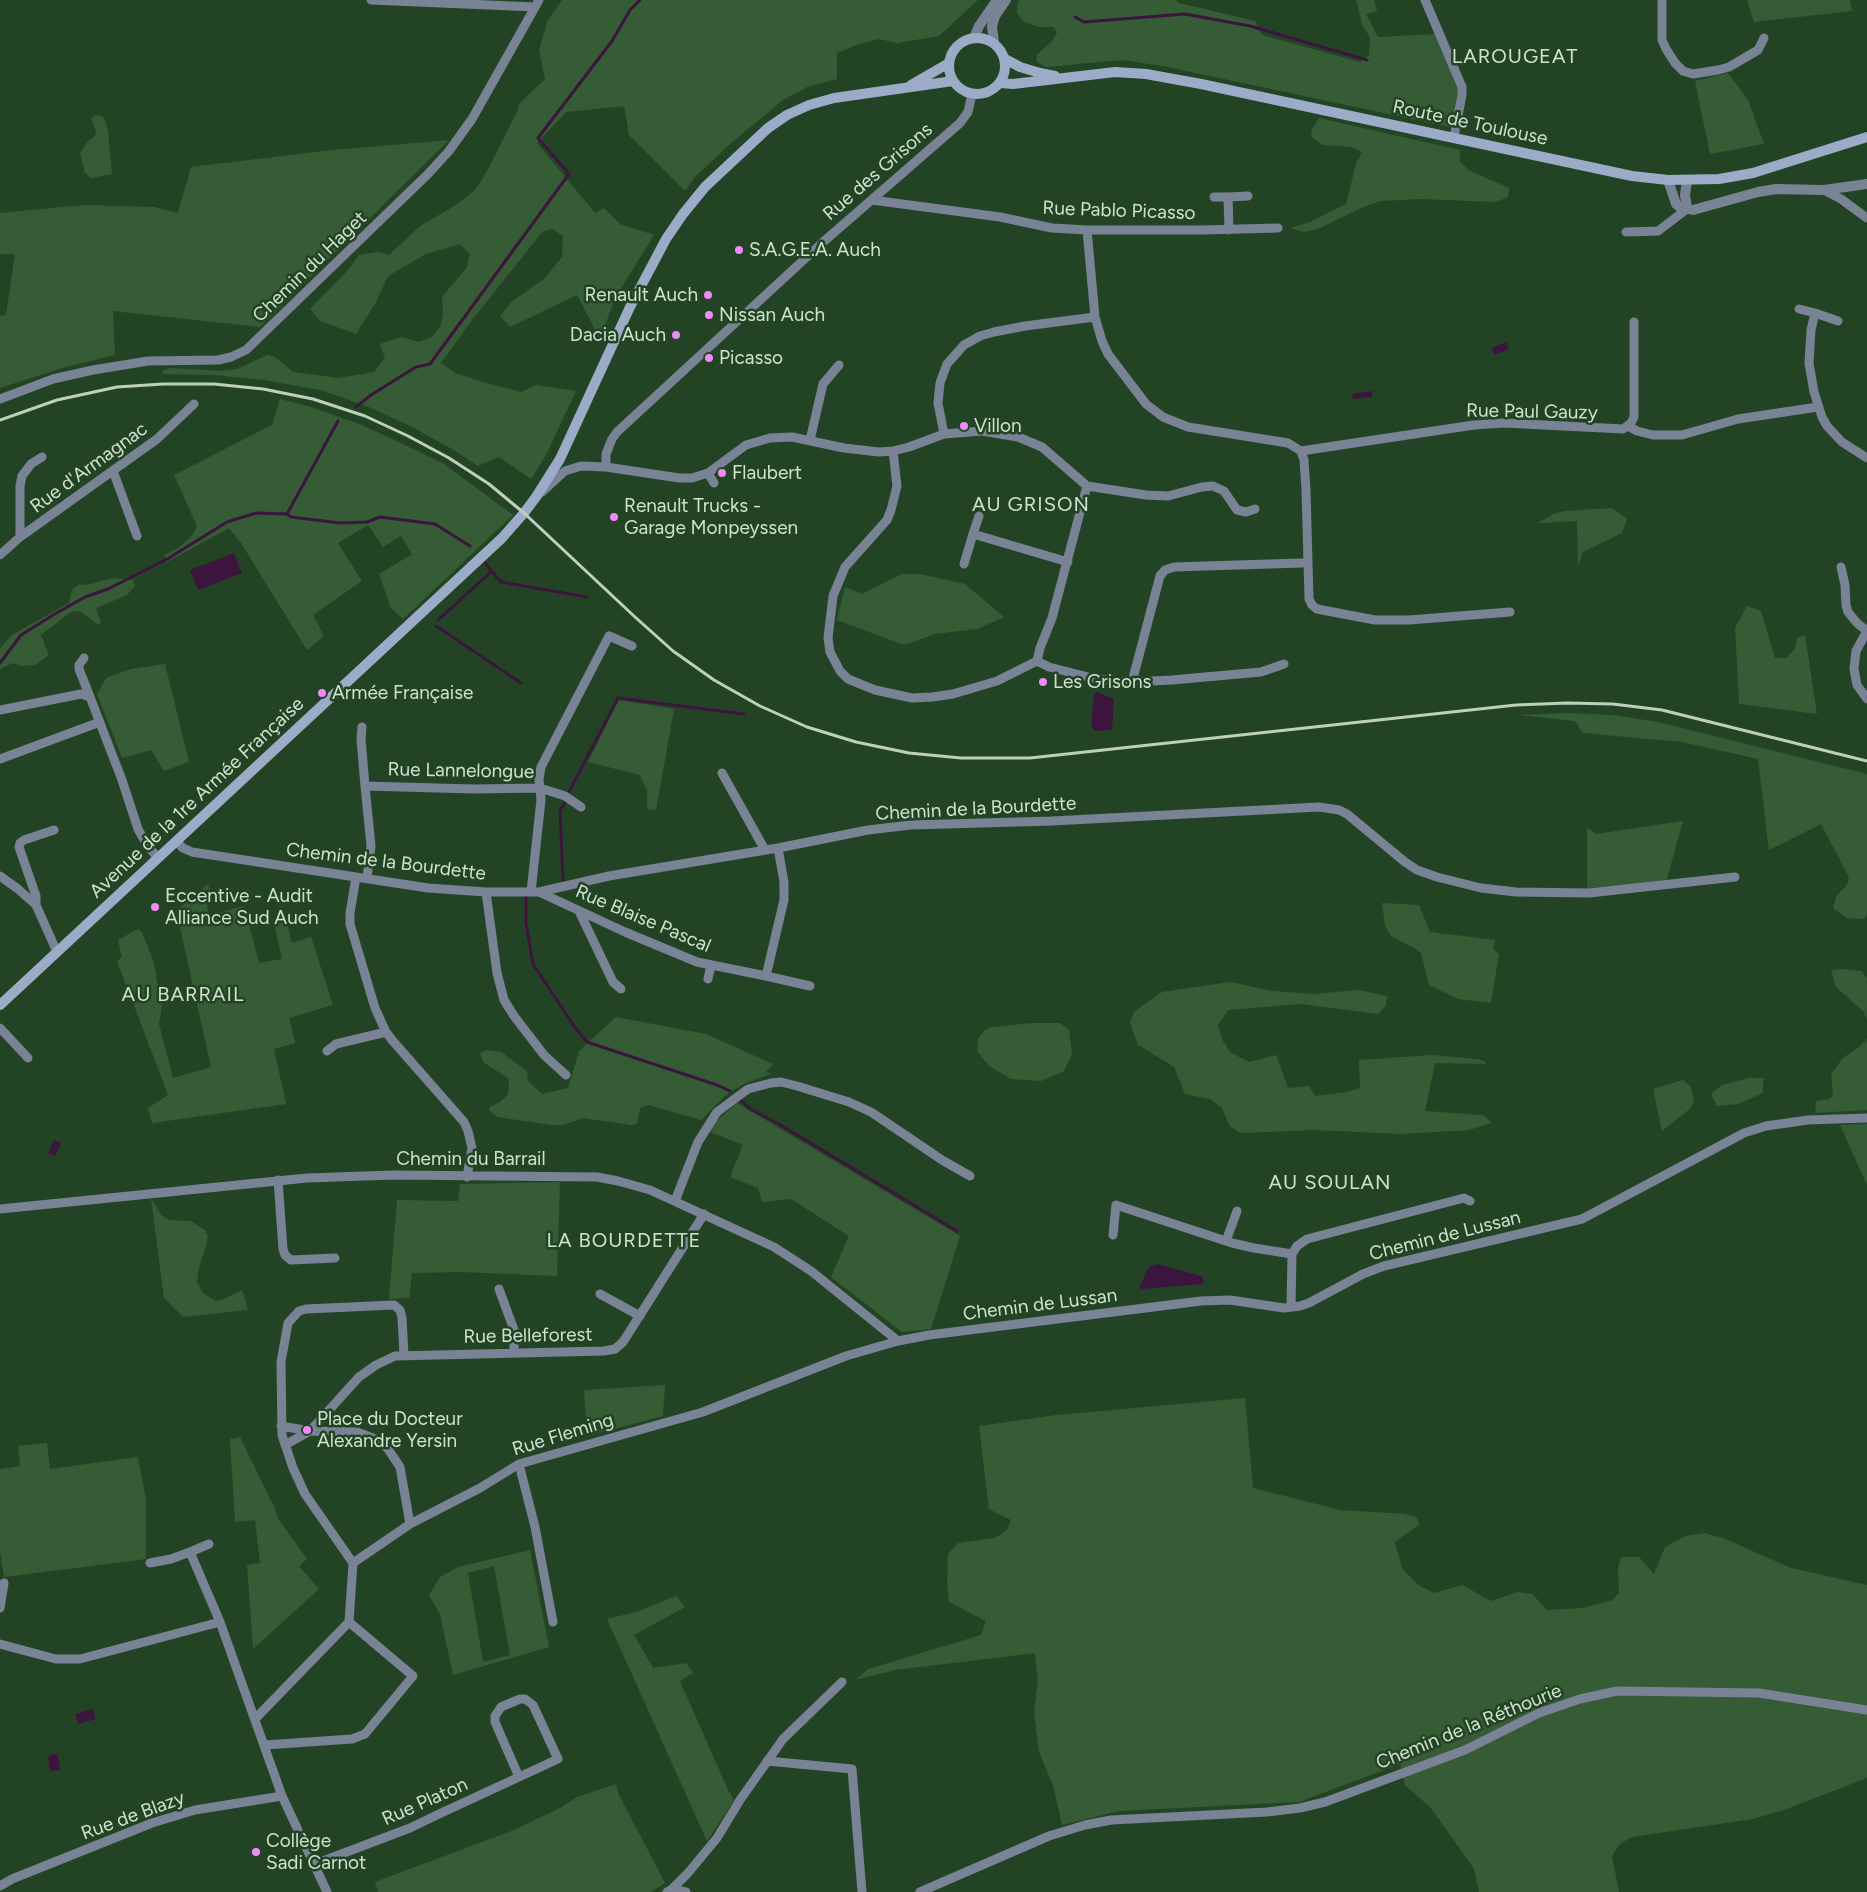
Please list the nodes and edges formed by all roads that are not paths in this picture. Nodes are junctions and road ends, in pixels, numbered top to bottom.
1 (371, 0) edge
2 (1000, 0) edge
3 (1006, 0) edge
4 (1426, 0) edge
5 (1662, 0) edge
6 (536, 2) edge
7 (974, 38) junction
8 (1764, 38) dead end
9 (994, 44) junction
10 (1005, 59) junction
11 (949, 63) junction
12 (1063, 77) junction
13 (953, 81) junction
14 (1000, 83) junction
15 (906, 88) junction
16 (972, 94) junction
17 (1454, 137) junction
18 (1867, 137) edge
19 (1668, 180) junction
20 (1687, 181) junction
21 (1867, 184) edge
22 (1824, 190) junction
23 (1248, 196) dead end
24 (1214, 197) dead end
25 (1228, 197) junction
26 (872, 200) junction
27 (1687, 209) junction
28 (1867, 218) edge
29 (1278, 228) dead end
30 (1087, 230) junction
31 (1229, 230) junction
32 (1626, 232) dead end
33 (1799, 309) dead end
34 (1815, 313) junction
35 (1095, 317) junction
36 (1838, 320) dead end
37 (1634, 322) dead end
38 (839, 365) dead end
39 (0, 399) edge
40 (194, 404) dead end
41 (1818, 408) junction
42 (1628, 426) junction
43 (944, 434) junction
44 (810, 440) junction
45 (893, 451) junction
46 (1301, 451) junction
47 (42, 457) dead end
48 (1867, 458) edge
49 (606, 467) junction
50 (113, 471) junction
51 (708, 473) junction
52 (714, 482) dead end
53 (1087, 486) junction
54 (536, 497) junction
55 (1255, 509) dead end
56 (978, 516) dead end
57 (973, 534) junction
58 (137, 536) dead end
59 (20, 537) junction
60 (0, 555) edge
61 (1068, 562) junction
62 (1302, 562) dead end
63 (964, 564) dead end
64 (1840, 567) dead end
65 (1510, 612) dead end
66 (1867, 631) edge
67 (632, 646) dead end
68 (84, 658) dead end
69 (1037, 661) junction
70 (1284, 664) dead end
71 (1132, 682) junction
72 (90, 697) junction
73 (1867, 699) edge
74 (0, 710) edge
75 (100, 722) junction
76 (362, 727) dead end
77 (0, 759) edge
78 (722, 773) dead end
79 (365, 786) junction
80 (540, 788) junction
81 (581, 807) dead end
82 (54, 830) dead end
83 (176, 841) junction
84 (778, 848) junction
85 (765, 850) junction
86 (158, 858) junction
87 (0, 876) edge
88 (356, 877) junction
89 (1735, 877) dead end
90 (367, 878) junction
91 (486, 892) junction
92 (535, 892) junction
93 (36, 905) junction
94 (579, 911) junction
95 (57, 952) junction
96 (711, 965) junction
97 (766, 976) junction
98 (708, 979) dead end
99 (810, 986) dead end
100 (621, 989) dead end
101 (0, 1005) edge
102 (0, 1028) edge
103 (386, 1032) junction
104 (327, 1051) dead end
105 (28, 1058) dead end
106 (566, 1076) dead end
107 (1867, 1118) edge
108 (970, 1176) dead end
109 (467, 1177) junction
110 (278, 1180) junction
111 (675, 1201) junction
112 (1470, 1201) dead end
113 (0, 1210) edge
114 (1237, 1211) dead end
115 (704, 1214) junction
116 (1113, 1235) dead end
117 (1226, 1241) junction
118 (1292, 1254) junction
119 (335, 1258) dead end
120 (499, 1289) dead end
121 (600, 1294) dead end
122 (1291, 1307) junction
123 (640, 1316) junction
124 (898, 1341) junction
125 (514, 1353) junction
126 (404, 1355) junction
127 (281, 1426) junction
128 (310, 1431) junction
129 (285, 1445) junction
130 (519, 1464) junction
131 (410, 1524) junction
132 (209, 1544) dead end
133 (190, 1552) junction
134 (150, 1563) dead end
135 (353, 1563) junction
136 (4, 1583) dead end
137 (0, 1608) edge
138 (220, 1622) junction
139 (349, 1622) junction
140 (553, 1622) dead end
141 (0, 1644) edge
142 (842, 1682) dead end
143 (1867, 1710) edge
144 (255, 1719) junction
145 (265, 1745) junction
146 (767, 1761) junction
147 (519, 1777) junction
148 (282, 1796) junction
149 (315, 1864) junction
150 (0, 1886) edge
151 (669, 1890) edge
152 (327, 1892) edge
153 (686, 1892) edge
154 (862, 1892) edge
155 (920, 1892) edge

1 - 6 street
2 - 7 street
3 - 9 street
4 - 17 street
5 - 8 street
6 - 39 street, Chemin du Haget
7 - 9 main road
7 - 11 main road
9 - 10 main road
10 - 12 main road, Route de Toulouse
10 - 14 main road
11 - 13 main road
11 - 15 main road
12 - 14 main road, Route de Toulouse
12 - 17 main road, Route de Toulouse
13 - 15 main road
13 - 16 main road
14 - 16 main road
15 - 54 main road
16 - 26 street, Rue des Grisons
17 - 19 main road, Route de Toulouse
18 - 20 main road, Route de Toulouse
19 - 20 main road, Route de Toulouse
19 - 27 street
20 - 27 street
21 - 22 street
22 - 27 street
22 - 28 street
23 - 25 street
24 - 25 street
25 - 31 street
26 - 30 street, Rue Pablo Picasso
26 - 49 street, Rue des Grisons
27 - 32 street
29 - 31 street, Rue Pablo Picasso
30 - 31 street, Rue Pablo Picasso
30 - 35 street
33 - 34 street
34 - 36 street
34 - 41 street
35 - 43 street
35 - 46 street
37 - 42 street
38 - 44 street
40 - 50 street, Rue d'Armagnac
41 - 42 street
41 - 48 street
42 - 46 street, Rue Paul Gauzy
43 - 45 street
43 - 53 street
44 - 45 street
44 - 51 street
45 - 69 street
46 - 65 street
47 - 59 street
49 - 51 street
49 - 54 street
50 - 58 street
50 - 59 street, Rue d'Armagnac
51 - 52 street
53 - 55 street
53 - 61 street
54 - 83 main road, Avenue de la 1re Armée Française
56 - 57 street
57 - 61 street
57 - 63 street
59 - 60 street, Rue d'Armagnac
61 - 69 street
62 - 71 street
64 - 66 street
66 - 73 street
67 - 80 street
68 - 72 street
69 - 71 street
70 - 71 street
72 - 74 street
72 - 75 street
75 - 77 street
75 - 86 street
76 - 79 street, Rue Lannelongue
78 - 85 street
79 - 80 street, Rue Lannelongue
79 - 90 street, Rue Lannelongue
80 - 81 street, Rue Lannelongue
80 - 92 street
82 - 93 street
83 - 86 main road, Avenue de la 1re Armée Française
83 - 88 street, Chemin de la Bourdette
84 - 85 street, Chemin de la Bourdette
84 - 89 street, Chemin de la Bourdette
84 - 97 street
85 - 92 street, Chemin de la Bourdette
86 - 95 main road, Avenue de la 1re Armée Française
87 - 93 street
88 - 90 street, Chemin de la Bourdette
88 - 103 street
90 - 91 street, Chemin de la Bourdette
91 - 92 street, Chemin de la Bourdette
91 - 106 street
92 - 94 street, Rue Blaise Pascal
93 - 95 street
94 - 96 street, Rue Blaise Pascal
94 - 100 street
95 - 101 main road, Avenue de la 1re Armée Française
96 - 97 street, Rue Blaise Pascal
96 - 98 street
97 - 99 street, Rue Blaise Pascal
102 - 105 street
103 - 104 street
103 - 109 street
107 - 122 street, Chemin de Lussan
108 - 111 street
109 - 110 street, Chemin du Barrail
109 - 111 street, Chemin du Barrail
110 - 113 street, Chemin du Barrail
110 - 119 street
111 - 115 street, Chemin du Barrail
112 - 118 street
114 - 117 street
115 - 123 street, Rue Belleforest
115 - 124 street, Chemin du Barrail
116 - 117 street
117 - 118 street
118 - 122 street
120 - 125 street
121 - 123 street
122 - 124 street, Chemin de Lussan
123 - 125 street, Rue Belleforest
124 - 130 street, Rue Fleming
125 - 126 street, Rue Belleforest
126 - 127 street
126 - 128 street, Rue Belleforest
127 - 128 street
127 - 129 street
128 - 129 street
128 - 131 street
129 - 135 street
130 - 131 street, Rue Fleming
130 - 140 street
131 - 135 street, Rue Fleming
132 - 133 street
133 - 134 street
133 - 138 street
135 - 139 street
136 - 137 street
138 - 141 street
138 - 144 street
139 - 144 street
139 - 145 street
142 - 146 street
143 - 155 street, Chemin de la Réthourie
144 - 145 street
145 - 148 street
146 - 151 street
146 - 154 street
147 - 147 street, Rue Platon
147 - 149 street, Rue Platon
148 - 149 street
148 - 150 street, Rue de Blazy
149 - 152 street
151 - 153 street

